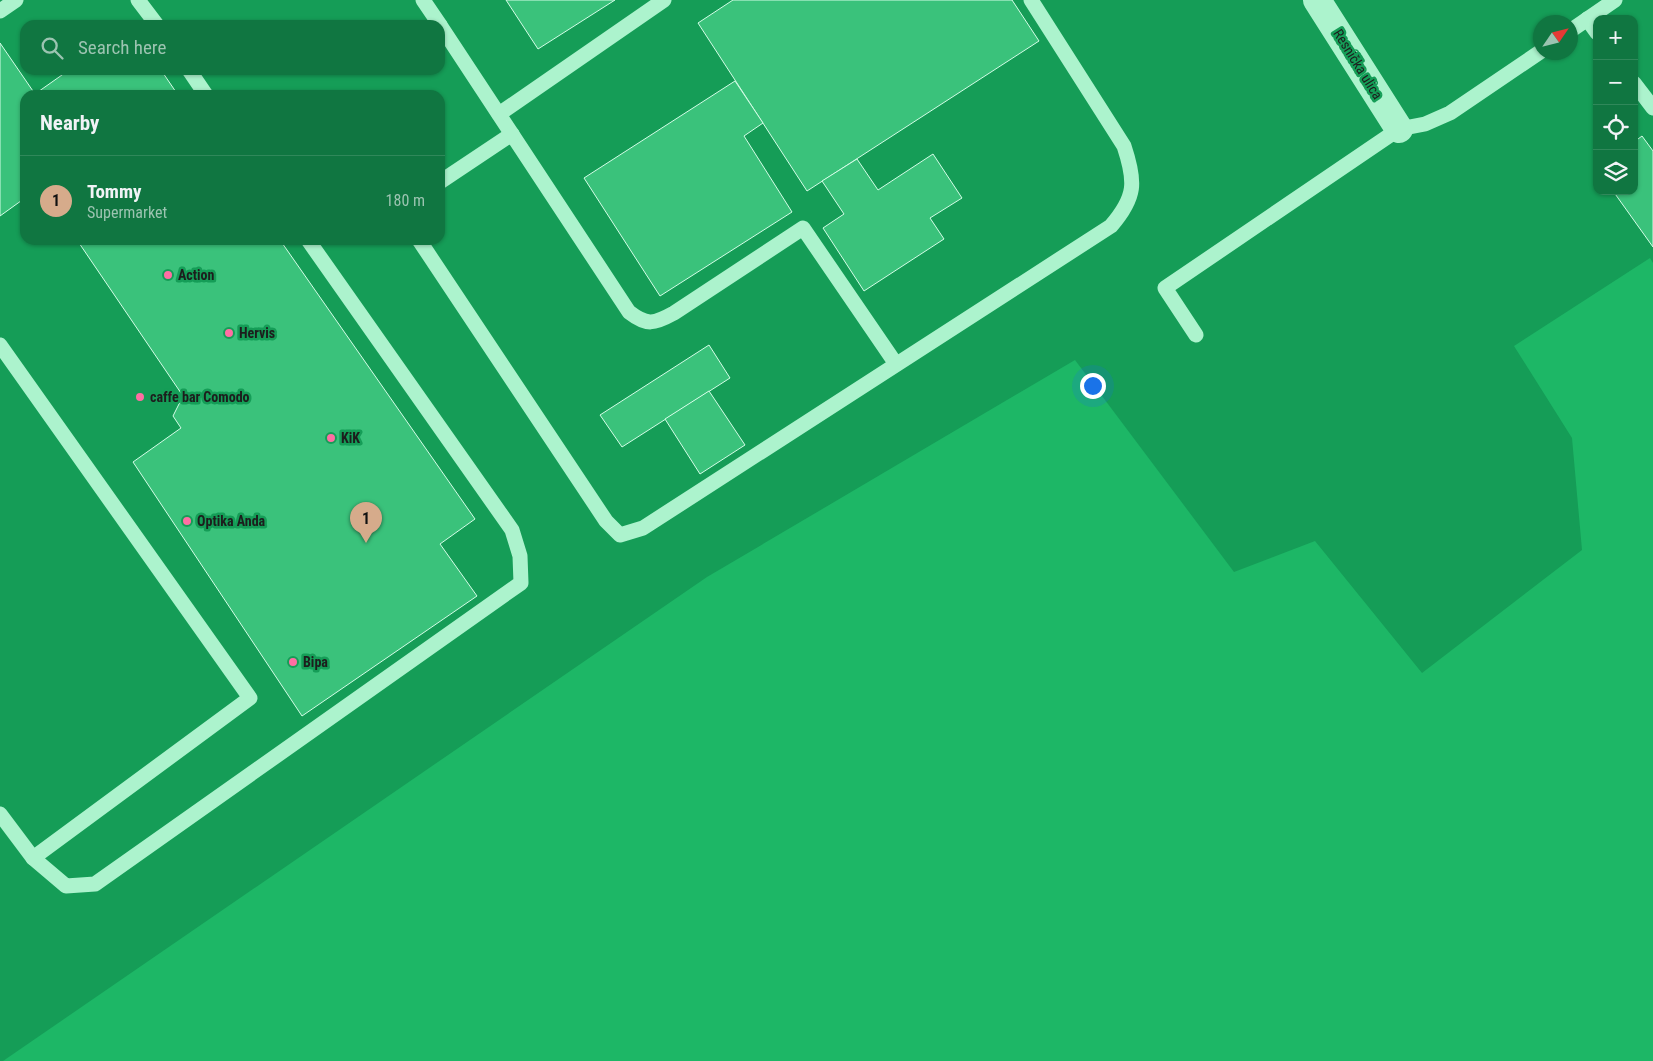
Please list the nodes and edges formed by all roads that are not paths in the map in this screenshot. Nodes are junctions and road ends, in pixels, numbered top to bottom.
1 (16, 0) edge
2 (138, 0) edge
3 (423, 0) edge
4 (664, 0) edge
5 (1031, 0) edge
6 (1317, 0) edge
7 (1615, 0) edge
8 (0, 12) edge
9 (153, 20) edge
10 (437, 20) edge
11 (1587, 20) junction
12 (1578, 26) edge
13 (1593, 28) edge
14 (445, 33) edge
15 (1533, 57) edge
16 (192, 75) edge
17 (1638, 87) edge
18 (203, 90) edge
19 (1650, 99) edge
20 (499, 114) junction
21 (1398, 129) junction
22 (512, 134) junction
23 (445, 179) edge
24 (312, 245) edge
25 (423, 245) edge
26 (1196, 335) dead end
27 (0, 345) edge
28 (896, 364) junction
29 (0, 814) edge
30 (33, 858) junction

1 - 8 lane
2 - 9 lane
3 - 10 lane
4 - 20 lane
5 - 28 lane
6 - 21 street, Resnička ulica
7 - 11 lane
11 - 12 lane
11 - 13 lane
14 - 20 lane
15 - 21 lane
16 - 18 lane
17 - 19 lane
20 - 22 lane
21 - 26 lane
22 - 23 lane
22 - 28 lane
24 - 30 lane
25 - 28 lane
27 - 30 lane
29 - 30 lane

